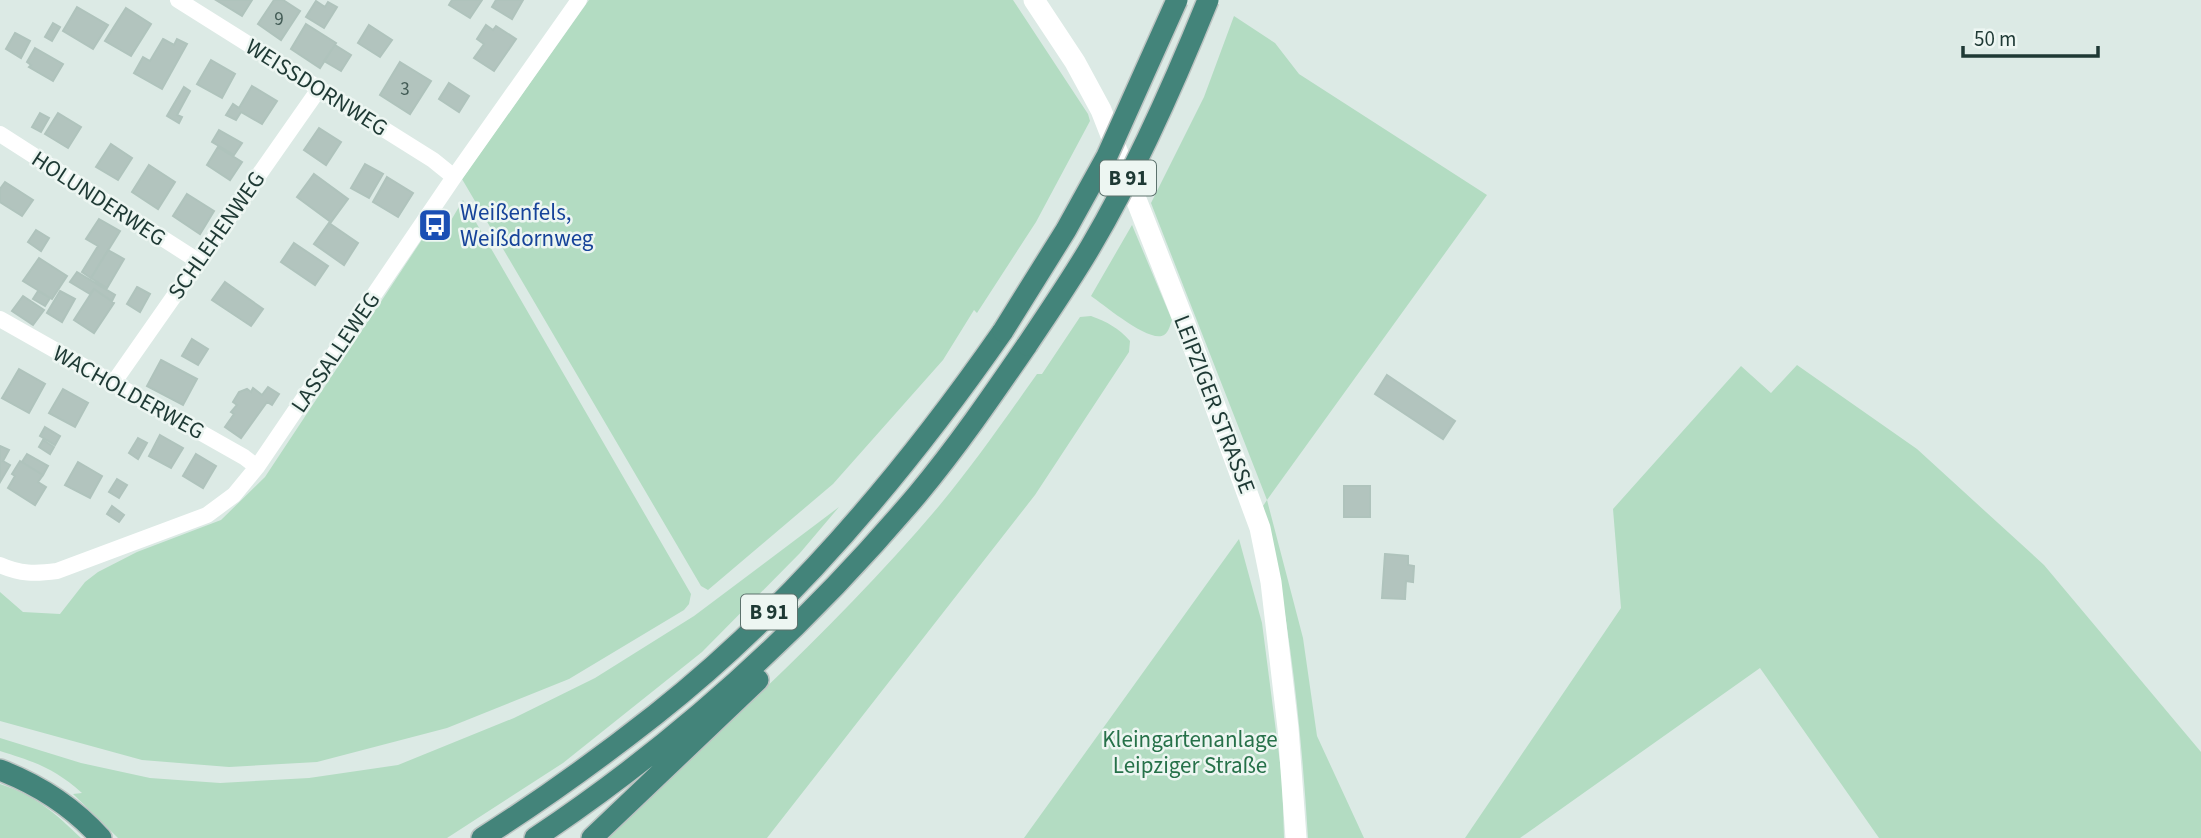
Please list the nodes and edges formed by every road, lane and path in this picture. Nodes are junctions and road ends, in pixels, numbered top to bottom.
1 (178, 0) edge
2 (1034, 0) edge
3 (1177, 0) edge
4 (1208, 0) edge
5 (572, 3) edge
6 (319, 89) junction
7 (0, 134) edge
8 (454, 177) junction
9 (198, 261) junction
10 (0, 319) edge
11 (114, 382) junction
12 (257, 467) junction
13 (0, 565) edge
14 (775, 647) junction
15 (0, 770) edge
16 (101, 838) edge
17 (482, 838) edge
18 (535, 838) edge
19 (592, 838) edge
20 (1296, 838) edge

1 - 6 street, WEISSDORNWEG
2 - 20 street, LEIPZIGER STRASSE
3 - 17 highway, B 91, bridge
4 - 14 highway, B 91, bridge
5 - 8 street, LASSALLEWEG
6 - 8 street, WEISSDORNWEG
6 - 9 street, SCHLEHENWEG
7 - 9 street, HOLUNDERWEG
8 - 12 street, LASSALLEWEG
9 - 11 street, SCHLEHENWEG
10 - 11 street, WACHOLDERWEG
11 - 12 street, WACHOLDERWEG
12 - 13 street, LASSALLEWEG
14 - 18 highway, B 91
14 - 19 highway
15 - 16 highway

